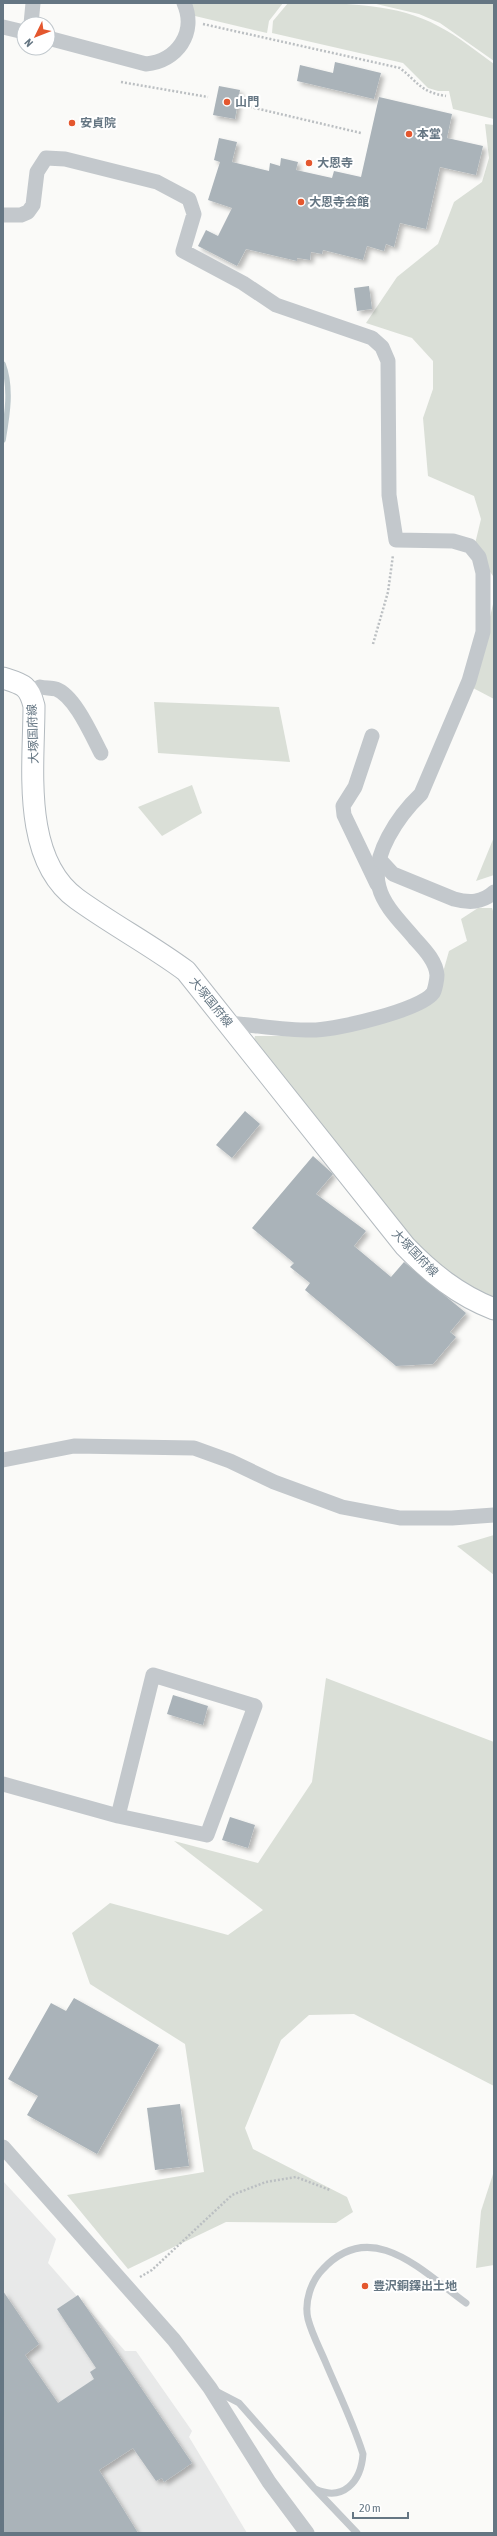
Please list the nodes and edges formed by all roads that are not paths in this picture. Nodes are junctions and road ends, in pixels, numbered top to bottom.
1 (33, 3) edge
2 (184, 3) edge
3 (32, 16) edge
4 (3, 27) edge
5 (16, 30) edge
6 (56, 40) edge
7 (3, 215) edge
8 (3, 678) edge
9 (30, 692) junction
10 (372, 736) dead end
11 (101, 753) dead end
12 (381, 861) junction
13 (379, 887) junction
14 (494, 892) edge
15 (228, 1023) junction
16 (494, 1308) edge
17 (3, 1460) edge
18 (494, 1515) edge
19 (3, 1784) edge
20 (118, 1816) junction
21 (3, 2147) edge
22 (466, 2303) dead end
23 (210, 2388) junction
24 (315, 2489) junction
25 (307, 2533) edge
26 (357, 2533) edge

1 - 3 street
2 - 6 street
4 - 5 street
7 - 12 street
8 - 9 main road, 大塚国府線
9 - 11 street
9 - 15 main road, 大塚国府線
10 - 13 street
12 - 13 street
12 - 14 street
13 - 15 street
15 - 16 main road, 大塚国府線
17 - 18 street
19 - 20 street
20 - 20 street
21 - 23 street
22 - 24 lane
23 - 24 lane
23 - 25 street
24 - 26 lane

